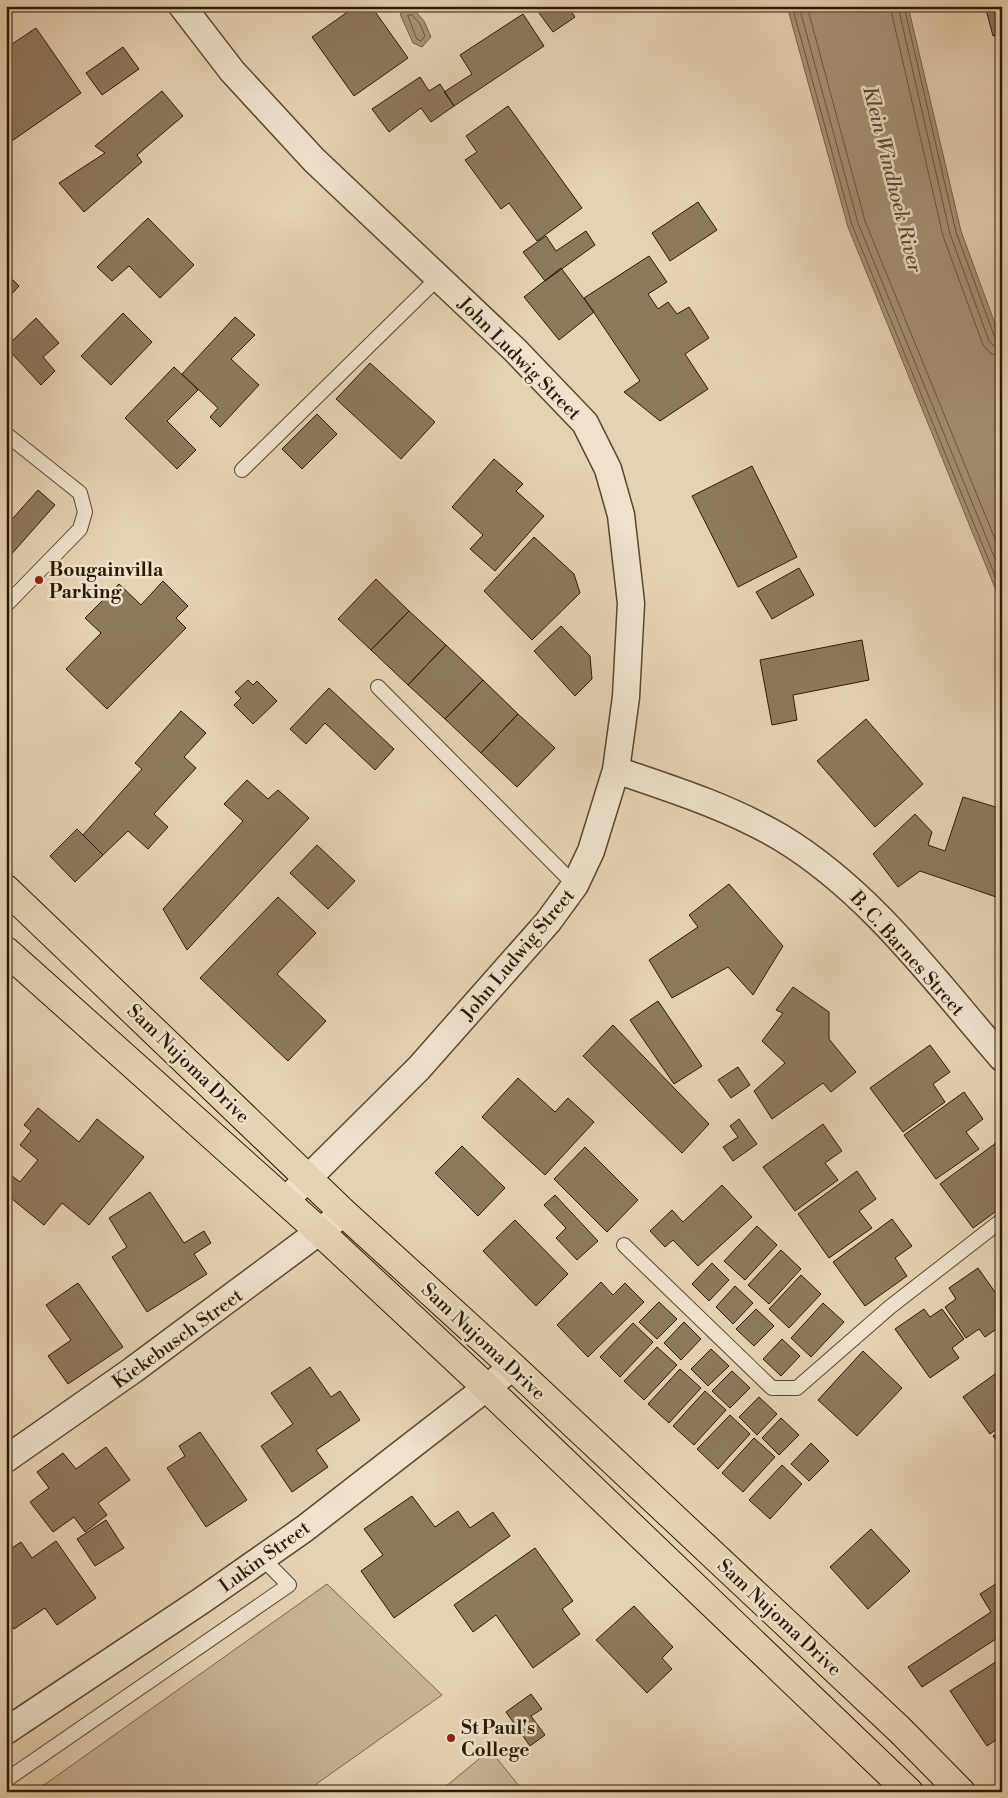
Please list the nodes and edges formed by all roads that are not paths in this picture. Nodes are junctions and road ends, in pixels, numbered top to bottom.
1 (182, 6) edge
2 (439, 277) junction
3 (6, 434) edge
4 (242, 470) dead end
5 (6, 605) edge
6 (378, 688) dead end
7 (616, 770) junction
8 (574, 885) junction
9 (6, 889) edge
10 (6, 951) edge
11 (1002, 1058) edge
12 (310, 1177) junction
13 (285, 1201) junction
14 (344, 1213) junction
15 (1002, 1220) edge
16 (320, 1232) junction
17 (624, 1245) dead end
18 (512, 1367) junction
19 (487, 1388) junction
20 (6, 1459) edge
21 (262, 1558) junction
22 (6, 1732) edge
23 (6, 1780) edge
24 (909, 1792) edge
25 (961, 1792) edge

1 - 2 street, John Ludwig Street
2 - 4 lane
2 - 7 street, John Ludwig Street
3 - 5 lane
6 - 8 lane
7 - 8 street, John Ludwig Street
7 - 11 street, B. C. Barnes Street
8 - 12 street, John Ludwig Street
9 - 12 highway, Sam Nujoma Drive
10 - 13 highway, Sam Nujoma Drive
12 - 13 street, John Ludwig Street
12 - 14 highway, Sam Nujoma Drive
13 - 16 highway, Sam Nujoma Drive
14 - 16 street, Kiekebusch Street
14 - 18 highway, Sam Nujoma Drive
15 - 17 lane
16 - 19 highway, Sam Nujoma Drive
16 - 20 street, Kiekebusch Street
18 - 19 street, Lukin Street
18 - 25 highway, Sam Nujoma Drive
19 - 21 street, Lukin Street
19 - 24 highway, Sam Nujoma Drive
21 - 22 street, Lukin Street
21 - 23 lane

